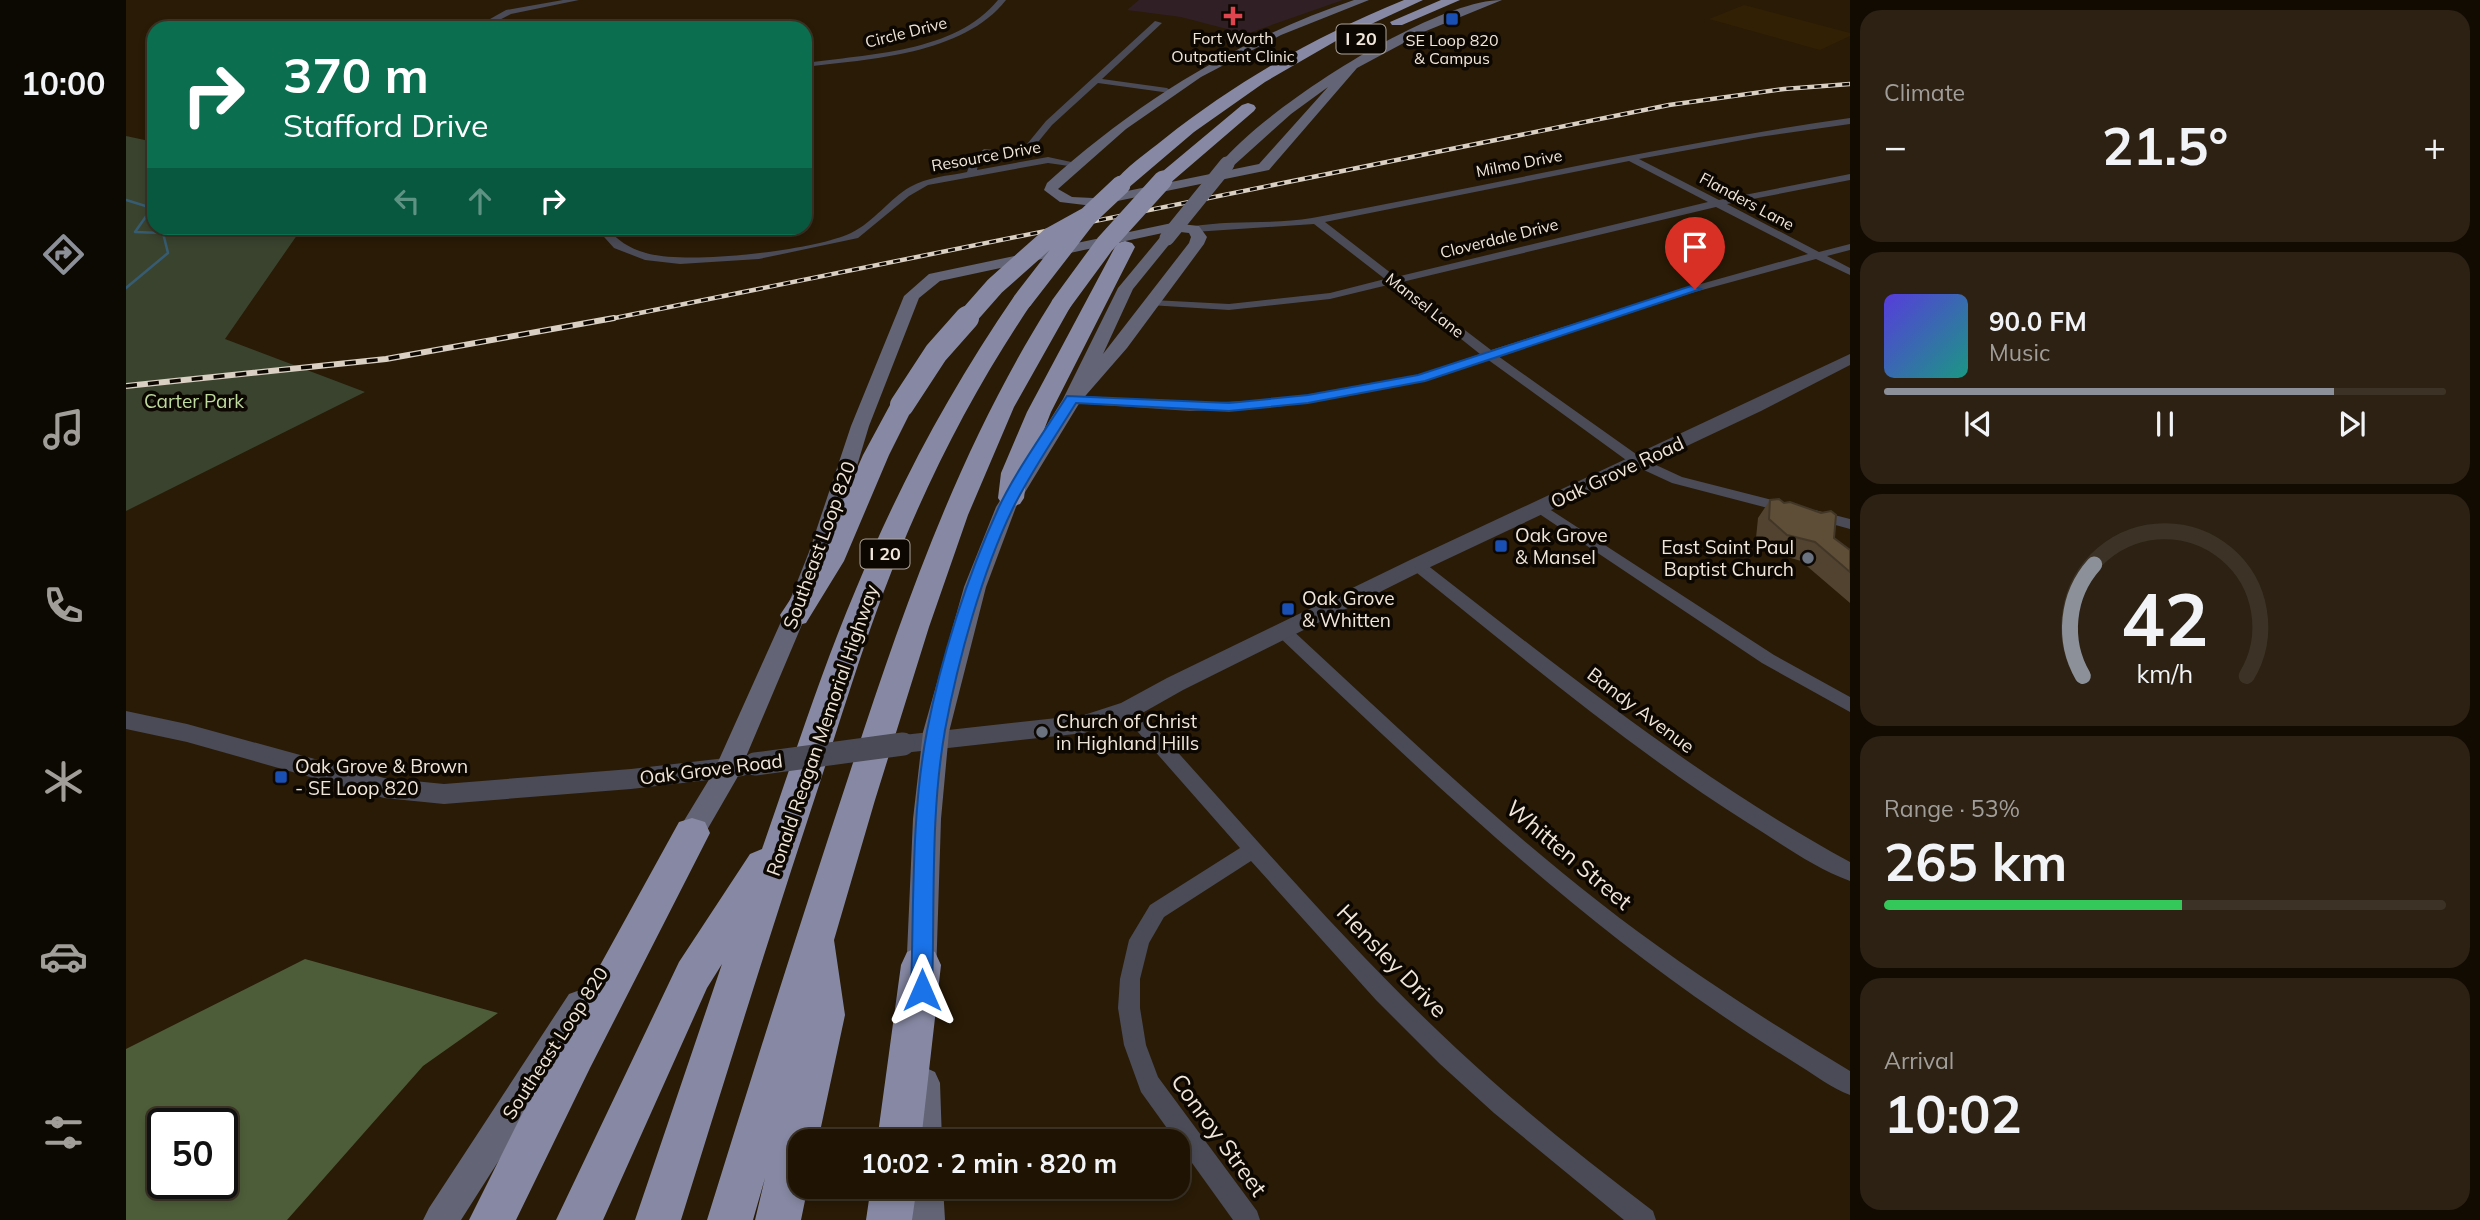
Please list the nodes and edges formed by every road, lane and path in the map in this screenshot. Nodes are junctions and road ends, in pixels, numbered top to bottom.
1 (575, 0) edge
2 (1002, 0) edge
3 (1365, 0) edge
4 (1416, 0) edge
5 (1453, 0) edge
6 (1497, 0) edge
7 (492, 21) edge
8 (1158, 23) dead end
9 (1324, 59) dead end
10 (812, 64) edge
11 (1353, 65) junction
12 (1096, 80) junction
13 (1162, 95) junction
14 (1262, 97) dead end
15 (1850, 121) edge
16 (1189, 125) junction
17 (1630, 158) junction
18 (1073, 165) junction
19 (971, 174) junction
20 (1850, 177) edge
21 (1142, 201) junction
22 (1716, 203) junction
23 (1088, 216) junction
24 (1315, 220) junction
25 (1194, 229) junction
26 (607, 235) edge
27 (1850, 247) edge
28 (1817, 255) junction
29 (1850, 272) edge
30 (1394, 280) junction
31 (1153, 303) junction
32 (1489, 355) junction
33 (1850, 359) edge
34 (1072, 399) junction
35 (1638, 462) junction
36 (1011, 498) junction
37 (1540, 508) junction
38 (1850, 524) edge
39 (1417, 565) junction
40 (796, 615) junction
41 (1283, 631) junction
42 (1850, 705) edge
43 (1129, 710) junction
44 (126, 720) edge
45 (935, 740) junction
46 (728, 768) junction
47 (787, 827) junction
48 (692, 833) junction
49 (1254, 849) junction
50 (1850, 872) edge
51 (816, 932) junction
52 (921, 965) junction
53 (1850, 1084) edge
54 (900, 1129) edge
55 (925, 1129) edge
56 (892, 1199) edge
57 (926, 1199) edge
58 (441, 1220) edge
59 (492, 1220) edge
60 (579, 1220) edge
61 (658, 1220) edge
62 (730, 1220) edge
63 (778, 1220) edge
64 (889, 1220) edge
65 (926, 1220) edge
66 (1248, 1220) edge
67 (1644, 1220) edge

1 - 7 street
2 - 10 street, Circle Drive
3 - 13 main road
3 - 16 highway
4 - 16 highway, Ronald Reagan Memorial Highway / I 20
5 - 9 highway, I 20
6 - 11 main road
8 - 12 street
11 - 18 main road
11 - 34 main road, bridge
12 - 13 street
12 - 19 street
13 - 18 main road
14 - 21 highway, I 20, bridge
15 - 17 street, Milmo Drive
16 - 23 highway, Ronald Reagan Memorial Highway / I 20, bridge
17 - 22 street, Flanders Lane
17 - 24 street, Milmo Drive
18 - 19 street, Resource Drive
19 - 26 street, Resource Drive
20 - 22 street, Cloverdale Drive
21 - 36 highway
21 - 51 highway, I 20, bridge
22 - 28 street, Flanders Lane
22 - 30 street, Cloverdale Drive
23 - 40 highway, bridge
23 - 47 highway, Ronald Reagan Memorial Highway / I 20, bridge
24 - 25 street, Milmo Drive
24 - 30 street, Mansel Lane
25 - 31 main road
25 - 40 main road, Southeast Loop 820
27 - 28 street
28 - 29 street, Flanders Lane
28 - 32 street
30 - 31 street, Cloverdale Drive
30 - 32 street, Mansel Lane
31 - 34 main road
32 - 34 street
32 - 35 street, Mansel Lane
33 - 35 street, Oak Grove Road
34 - 36 main road
35 - 37 street, Oak Grove Road
35 - 38 street, Mansel Lane
36 - 45 main road
37 - 39 street, Oak Grove Road
37 - 42 street
39 - 41 street, Oak Grove Road
39 - 50 street, Bandy Avenue
40 - 46 main road, Southeast Loop 820
41 - 43 street, Oak Grove Road
41 - 53 street, Whitten Street
43 - 45 street, Oak Grove Road
43 - 49 street, Hensley Drive
44 - 46 street, Oak Grove Road
45 - 46 street, Oak Grove Road, bridge
45 - 52 main road
46 - 48 main road, Southeast Loop 820
47 - 60 highway
47 - 61 highway, Ronald Reagan Memorial Highway / I 20
48 - 58 main road, Southeast Loop 820
48 - 59 highway
49 - 66 street, Conroy Street
49 - 67 street, Hensley Drive
51 - 62 highway, I 20
51 - 63 highway
52 - 54 highway
52 - 55 main road
56 - 64 highway
57 - 65 main road

